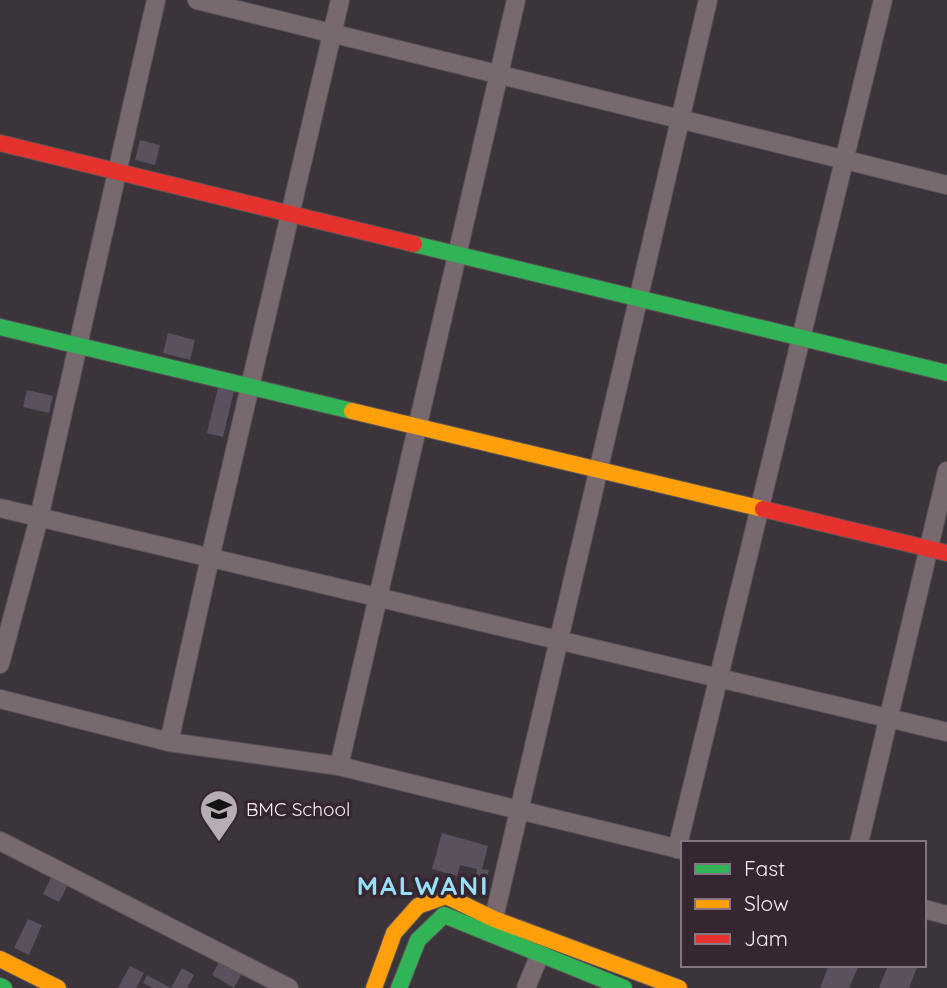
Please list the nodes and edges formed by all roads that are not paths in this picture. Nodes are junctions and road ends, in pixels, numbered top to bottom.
1 (156, 0) edge
2 (197, 0) edge
3 (340, 0) edge
4 (516, 0) edge
5 (708, 0) edge
6 (883, 0) edge
7 (332, 33) junction
8 (499, 74) junction
9 (680, 120) junction
10 (0, 143) edge
11 (844, 160) junction
12 (117, 172) junction
13 (947, 186) edge
14 (290, 214) junction
15 (457, 254) junction
16 (639, 298) junction
17 (0, 327) edge
18 (801, 337) junction
19 (78, 345) junction
20 (947, 373) edge
21 (250, 386) junction
22 (417, 426) junction
23 (599, 470) junction
24 (947, 471) edge
25 (760, 508) junction
26 (0, 509) edge
27 (39, 518) junction
28 (929, 548) junction
29 (947, 553) edge
30 (210, 558) junction
31 (378, 597) junction
32 (559, 640) junction
33 (0, 664) edge
34 (719, 678) junction
35 (0, 699) edge
36 (888, 718) junction
37 (947, 732) edge
38 (169, 742) junction
39 (339, 766) junction
40 (519, 810) junction
41 (0, 841) edge
42 (682, 841) edge
43 (859, 841) edge
44 (680, 849) edge
45 (926, 910) edge
46 (947, 915) edge
47 (492, 926) junction
48 (540, 954) junction
49 (0, 959) edge
50 (58, 988) edge
51 (289, 988) edge
52 (374, 988) edge
53 (399, 988) edge
54 (526, 988) edge
55 (624, 988) edge
56 (679, 988) edge

1 - 12 street
2 - 7 street
3 - 7 street
4 - 8 street
5 - 9 street
6 - 11 street
7 - 8 street
7 - 14 street
8 - 9 street
8 - 15 street
9 - 11 street
9 - 16 street
10 - 12 street
11 - 13 street
11 - 18 street
12 - 14 street
12 - 19 street
14 - 15 street
14 - 21 street
15 - 16 street
15 - 22 street
16 - 18 street
16 - 23 street
17 - 19 street
18 - 20 street
18 - 25 street
19 - 21 street
19 - 27 street
21 - 22 street
21 - 30 street
22 - 23 street
22 - 31 street
23 - 25 street
23 - 32 street
24 - 28 street
25 - 28 street
25 - 34 street
26 - 27 street
27 - 30 street
27 - 33 street
28 - 29 street
28 - 36 street
30 - 31 street
30 - 38 street
31 - 32 street
31 - 39 street
32 - 34 street
32 - 40 street
34 - 36 street
34 - 42 street
35 - 38 street
36 - 37 street
36 - 43 street
38 - 39 street
39 - 40 street
40 - 44 street
40 - 47 street
41 - 51 street
45 - 46 street
47 - 48 street
47 - 52 street
47 - 53 street
47 - 56 street
48 - 54 street
48 - 55 street
49 - 50 street

